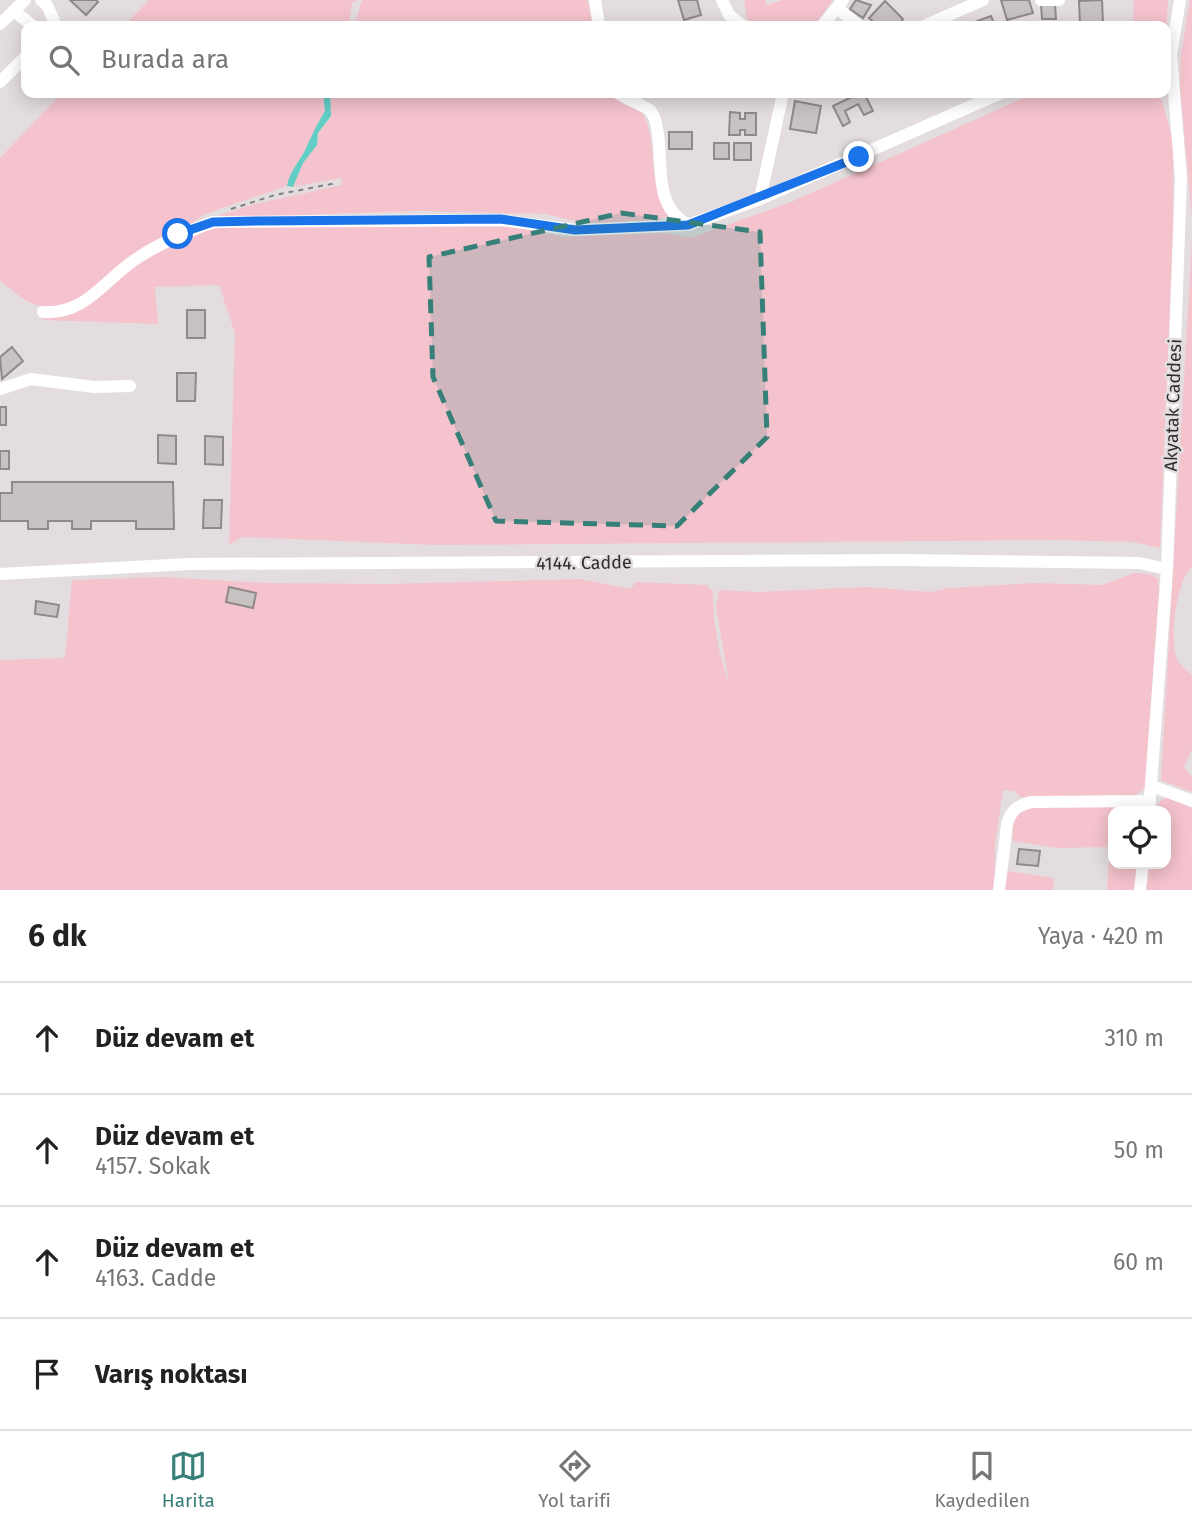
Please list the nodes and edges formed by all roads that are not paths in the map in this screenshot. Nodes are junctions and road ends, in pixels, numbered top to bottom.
1 (25, 0) edge
2 (41, 0) edge
3 (595, 0) edge
4 (722, 0) edge
5 (983, 0) edge
6 (1041, 0) edge
7 (1059, 0) edge
8 (1180, 0) edge
9 (840, 4) edge
10 (13, 11) junction
11 (26, 21) edge
12 (54, 21) edge
13 (598, 21) edge
14 (737, 21) edge
15 (826, 21) edge
16 (855, 21) edge
17 (935, 21) edge
18 (0, 24) edge
19 (1171, 41) edge
20 (21, 61) edge
21 (0, 82) edge
22 (1171, 96) edge
23 (627, 98) edge
24 (782, 98) edge
25 (990, 98) edge
26 (760, 199) junction
27 (688, 225) junction
28 (1186, 231) edge
29 (43, 312) dead end
30 (130, 386) dead end
31 (0, 389) edge
32 (1167, 569) junction
33 (0, 574) edge
34 (1152, 786) junction
35 (1192, 801) edge
36 (1150, 806) edge
37 (1142, 869) edge
38 (999, 890) edge
39 (1140, 890) edge

1 - 10 street
2 - 12 street
3 - 13 street
4 - 14 street
5 - 17 street
6 - 7 street
8 - 19 street, Akyatak Caddesi
9 - 15 street
9 - 16 street
10 - 11 street
10 - 18 street
20 - 21 street
22 - 28 street, Akyatak Caddesi
23 - 27 street
24 - 26 street
25 - 26 street
26 - 27 street
27 - 29 street
28 - 32 street, Akyatak Caddesi
30 - 31 street
32 - 33 street, 4144. Cadde
32 - 34 street, Akyatak Caddesi
34 - 35 street
34 - 36 street, Akyatak Caddesi
36 - 38 street
37 - 39 street

